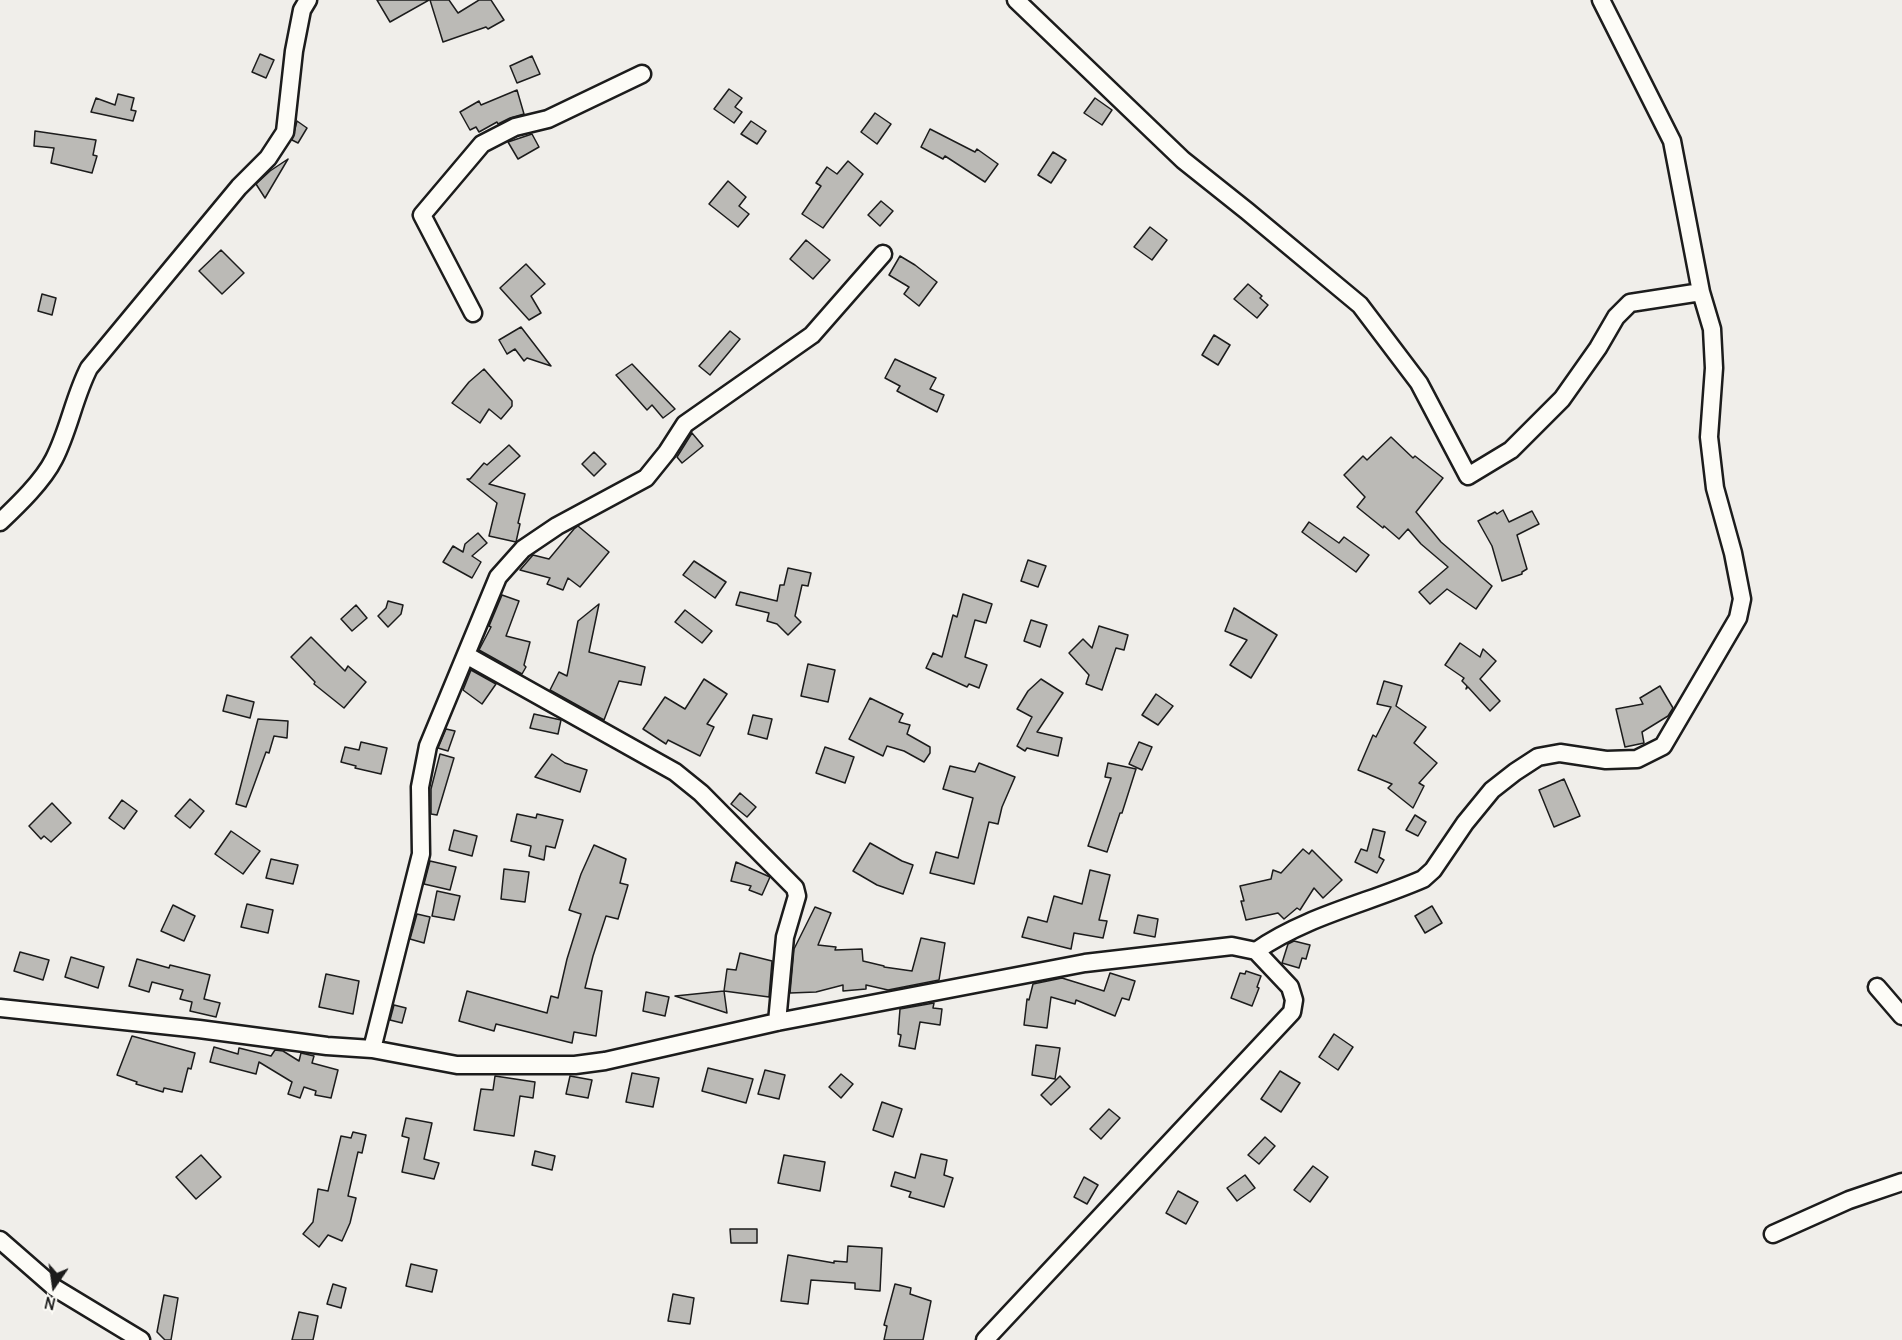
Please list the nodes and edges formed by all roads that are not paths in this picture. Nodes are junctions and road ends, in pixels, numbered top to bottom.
1 (308, 0) edge
2 (1016, 0) edge
3 (1601, 0) edge
4 (642, 74) dead end
5 (883, 254) dead end
6 (1701, 292) junction
7 (474, 313) dead end
8 (0, 522) edge
9 (466, 656) junction
10 (1256, 951) junction
11 (1877, 987) dead end
12 (0, 1008) edge
13 (1902, 1016) edge
14 (777, 1022) junction
15 (372, 1049) junction
16 (1902, 1182) edge
17 (1773, 1234) dead end
18 (0, 1240) edge
19 (141, 1340) edge
20 (985, 1340) edge

1 - 8 street
2 - 6 street
3 - 6 street
4 - 7 street
5 - 9 street
6 - 10 street
9 - 14 street
9 - 15 street
10 - 14 street
10 - 20 street
11 - 13 street
12 - 15 street
14 - 15 street
16 - 17 street
18 - 19 street

